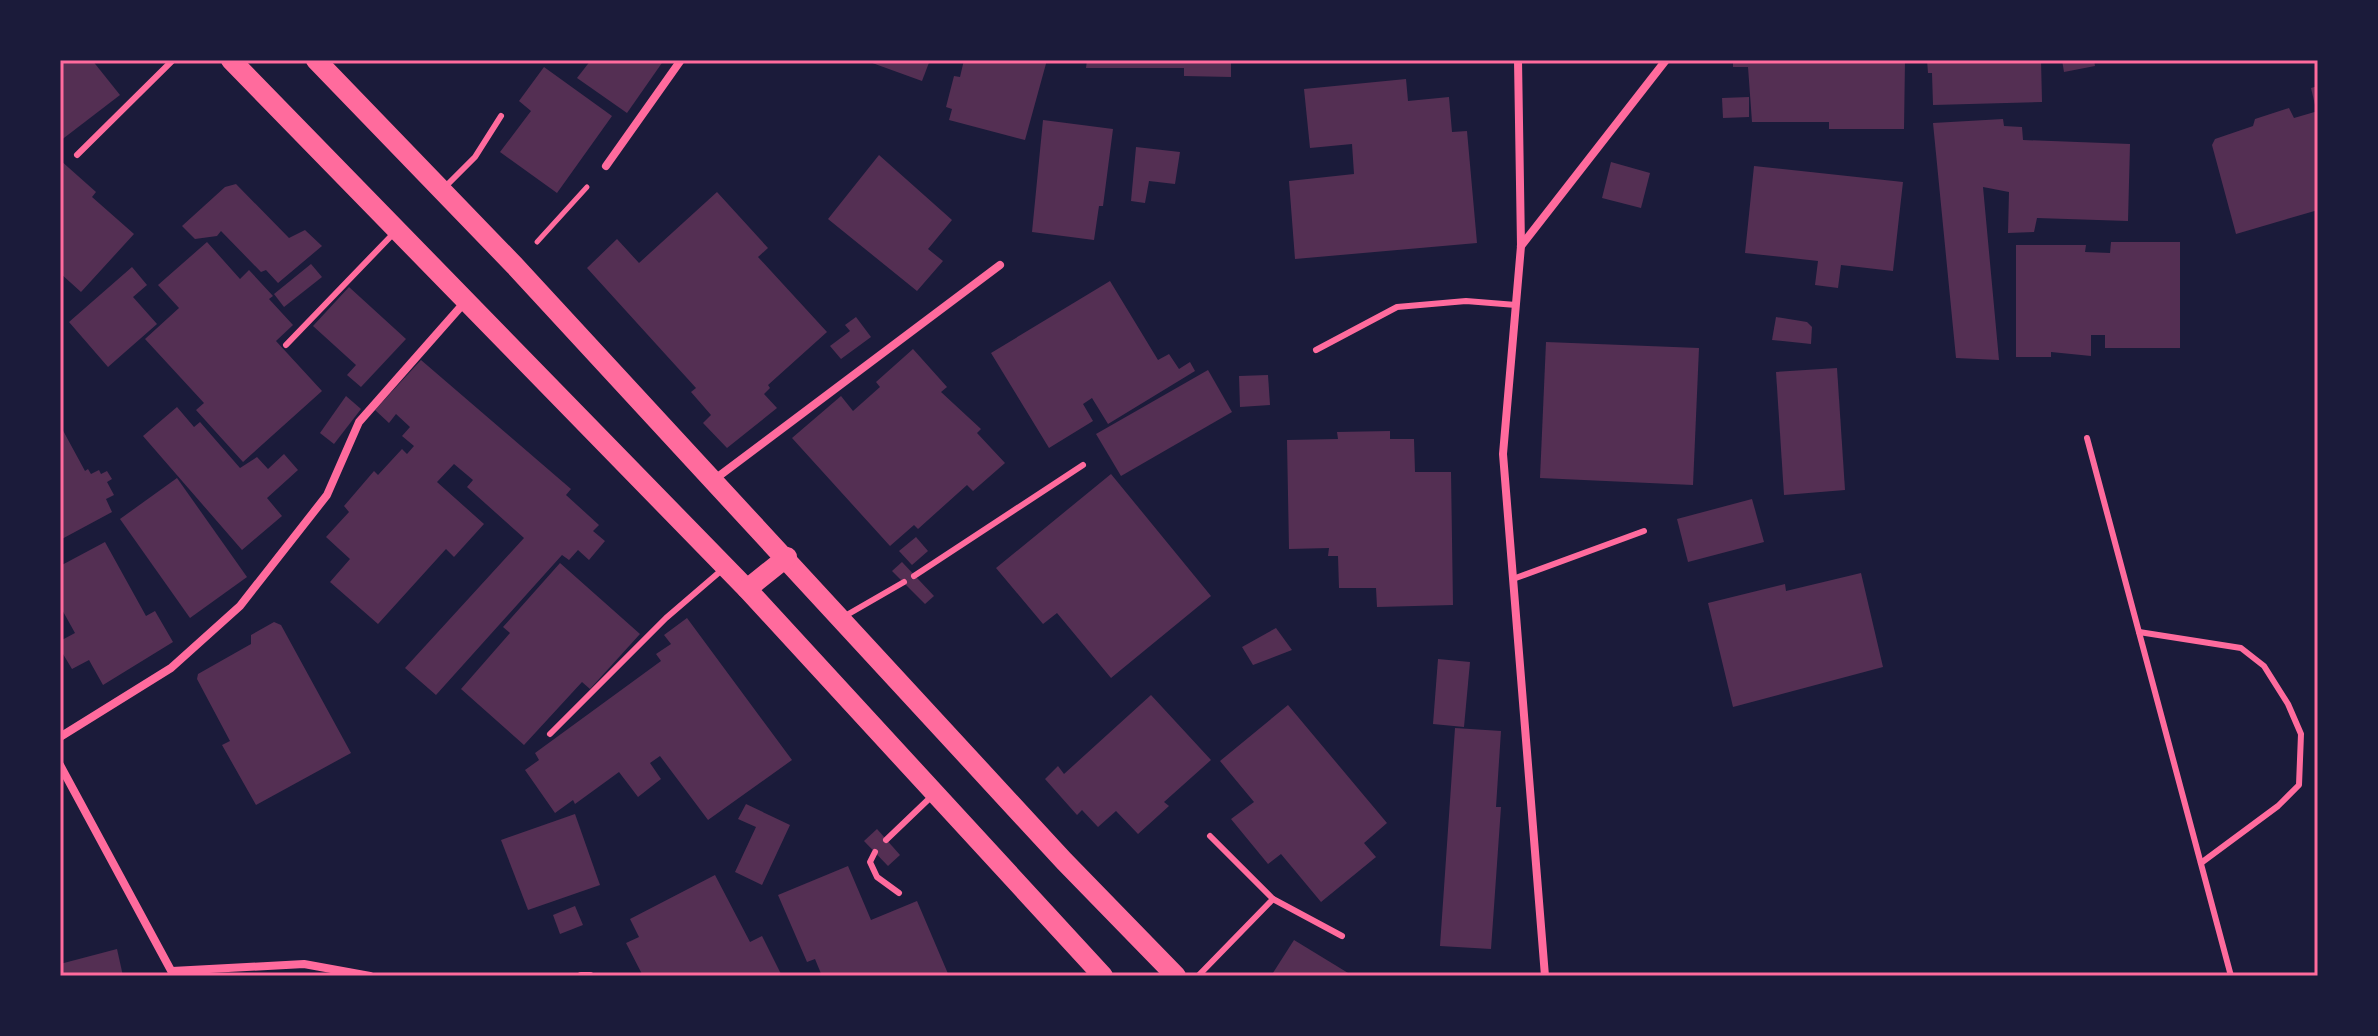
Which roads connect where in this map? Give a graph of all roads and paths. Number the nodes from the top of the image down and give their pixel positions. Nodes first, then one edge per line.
1 (173, 60) edge
2 (231, 60) edge
3 (316, 60) edge
4 (681, 60) edge
5 (1518, 60) edge
6 (1666, 60) edge
7 (501, 116) dead end
8 (77, 155) dead end
9 (606, 166) joint
10 (442, 191) junction
11 (397, 230) junction
12 (1521, 246) junction
13 (1000, 265) dead end
14 (515, 266) junction
15 (465, 302) junction
16 (1516, 305) junction
17 (286, 345) dead end
18 (1316, 350) dead end
19 (2087, 438) dead end
20 (1083, 465) dead end
21 (715, 480) junction
22 (1644, 531) dead end
23 (787, 557) junction
24 (725, 567) junction
25 (914, 576) dead end
26 (1513, 579) junction
27 (904, 582) dead end
28 (747, 589) junction
29 (842, 618) junction
30 (2139, 632) junction
31 (550, 734) dead end
32 (60, 737) edge
33 (60, 765) edge
34 (933, 795) junction
35 (1210, 836) dead end
36 (886, 840) dead end
37 (875, 852) dead end
38 (2201, 863) junction
39 (899, 893) dead end
40 (1273, 899) junction
41 (1342, 936) dead end
42 (1094, 973) edge
43 (173, 974) edge
44 (370, 976) edge
45 (581, 976) edge
46 (590, 976) edge
47 (1176, 976) edge
48 (1198, 976) edge
49 (1545, 976) edge
50 (2231, 976) edge

1 - 8 lane
2 - 11 main road
3 - 10 main road
4 - 9 street
5 - 12 street
6 - 12 street
7 - 10 lane
9 - 14 path
10 - 14 main road
11 - 15 main road
11 - 17 lane
12 - 16 street
13 - 21 street
14 - 21 main road
15 - 24 main road
15 - 32 street
16 - 18 lane
16 - 26 street
19 - 30 lane
20 - 25 lane
21 - 23 main road
22 - 26 lane
23 - 28 main road
23 - 29 main road
24 - 28 main road
24 - 31 lane
26 - 49 street
27 - 29 lane
28 - 34 main road
29 - 47 main road
30 - 38 lane
30 - 38 lane
33 - 43 street
34 - 36 lane
34 - 42 main road
35 - 40 lane
37 - 39 lane
38 - 50 lane
40 - 41 lane
40 - 48 lane
43 - 44 street
45 - 46 street

